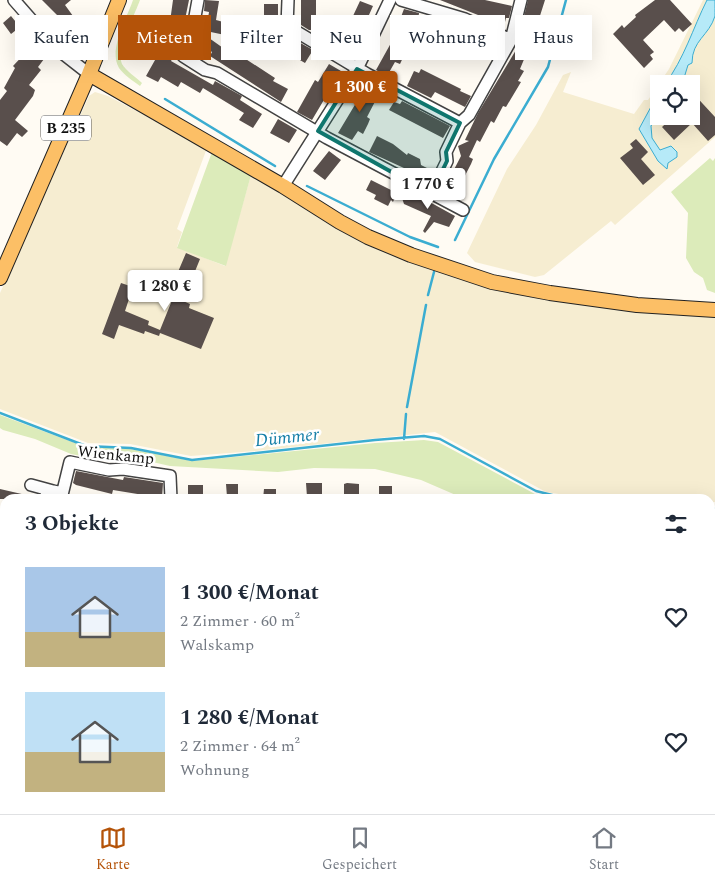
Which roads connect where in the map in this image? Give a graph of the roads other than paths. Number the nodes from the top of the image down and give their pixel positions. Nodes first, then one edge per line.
1 (14, 0) edge
2 (119, 0) edge
3 (198, 0) edge
4 (288, 0) edge
5 (390, 0) edge
6 (401, 0) edge
7 (521, 0) edge
8 (511, 40) junction
9 (357, 69) junction
10 (89, 74) junction
11 (460, 123) junction
12 (318, 131) junction
13 (283, 186) junction
14 (431, 194) junction
15 (463, 210) dead end
16 (0, 278) edge
17 (715, 310) edge
18 (31, 485) dead end
19 (49, 494) edge
20 (56, 494) edge
21 (170, 494) edge

1 - 10 street
2 - 10 main road, B 235
3 - 12 street
4 - 9 street
5 - 9 street
6 - 8 street
7 - 8 street
8 - 11 street
9 - 11 street
9 - 12 street
10 - 13 main road
10 - 16 main road, B 235
11 - 14 street
12 - 13 street
12 - 14 street
13 - 17 main road
14 - 15 street
18 - 19 street, Wienkamp
20 - 21 street, Wienkamp

